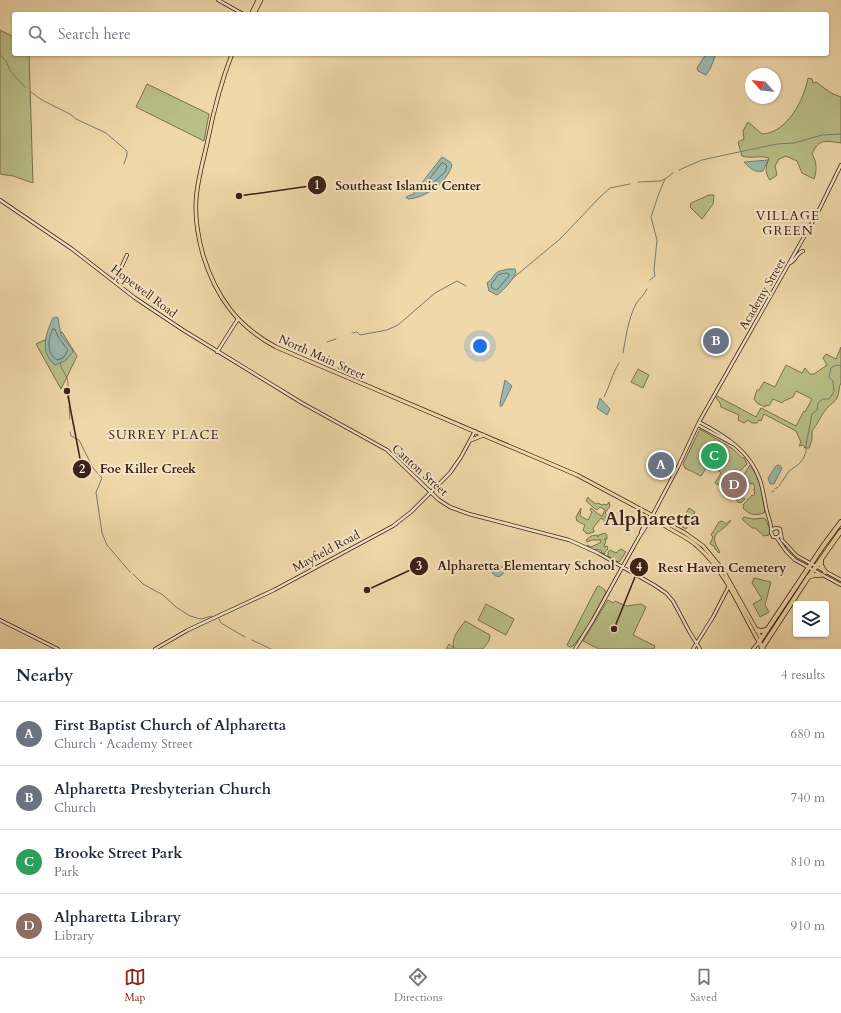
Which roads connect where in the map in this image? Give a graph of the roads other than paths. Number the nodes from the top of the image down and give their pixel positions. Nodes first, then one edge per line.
1 (218, 0) edge
2 (259, 0) edge
3 (239, 12) edge
4 (253, 12) edge
5 (231, 56) edge
6 (841, 165) edge
7 (0, 200) edge
8 (803, 251) dead end
9 (127, 255) dead end
10 (790, 263) junction
11 (115, 281) junction
12 (238, 319) junction
13 (217, 352) junction
14 (281, 391) joint
15 (698, 423) junction
16 (475, 431) junction
17 (484, 435) junction
18 (471, 440) junction
19 (430, 493) junction
20 (651, 516) junction
21 (769, 518) junction
22 (841, 522) edge
23 (777, 528) junction
24 (771, 531) junction
25 (841, 531) edge
26 (780, 535) junction
27 (776, 538) junction
28 (821, 559) junction
29 (809, 566) junction
30 (623, 567) junction
31 (814, 569) junction
32 (720, 572) junction
33 (823, 573) junction
34 (808, 578) junction
35 (730, 580) junction
36 (841, 580) edge
37 (841, 585) edge
38 (729, 586) junction
39 (738, 596) junction
40 (0, 620) edge
41 (757, 630) junction
42 (767, 630) junction
43 (760, 640) junction
44 (696, 643) junction
45 (763, 648) edge
46 (58, 649) edge
47 (156, 649) edge
48 (575, 649) edge
49 (693, 649) edge
50 (700, 649) edge
51 (753, 649) edge

1 - 3 street
2 - 4 main road
5 - 12 main road, North Main Street
6 - 10 street, Academy Street
7 - 11 street, Hopewell Road
8 - 10 street
9 - 11 street
10 - 15 street, Academy Street
11 - 13 street, Hopewell Road
12 - 13 street
12 - 16 main road, North Main Street
13 - 14 street, Hopewell Road
14 - 19 street, Canton Street
15 - 20 street, Academy Street
15 - 21 street
16 - 17 main road, North Main Street
16 - 18 street, Mayfield Road
17 - 18 main road
17 - 20 main road, North Main Street
18 - 19 street, Mayfield Road
19 - 30 street, Canton Street
19 - 47 street, Mayfield Road
20 - 30 street, Academy Street
20 - 32 main road
20 - 35 main road
21 - 23 street
21 - 24 street
22 - 29 highway
23 - 24 street
23 - 26 street
24 - 27 street
25 - 28 highway
26 - 27 street
26 - 29 street
27 - 29 street
28 - 31 highway
28 - 33 highway
29 - 31 street
29 - 42 highway
30 - 44 street, Canton Street
30 - 48 street, Academy Street
31 - 33 street
31 - 33 street
31 - 34 highway
32 - 35 main road
32 - 38 main road
33 - 34 highway
33 - 36 street
33 - 37 street
34 - 45 highway
35 - 39 main road
38 - 39 main road
38 - 43 main road
38 - 44 street
39 - 41 main road
40 - 46 street
41 - 42 highway
41 - 43 main road
42 - 43 highway
43 - 45 highway
43 - 51 street
44 - 49 street
44 - 50 street, Canton Street

